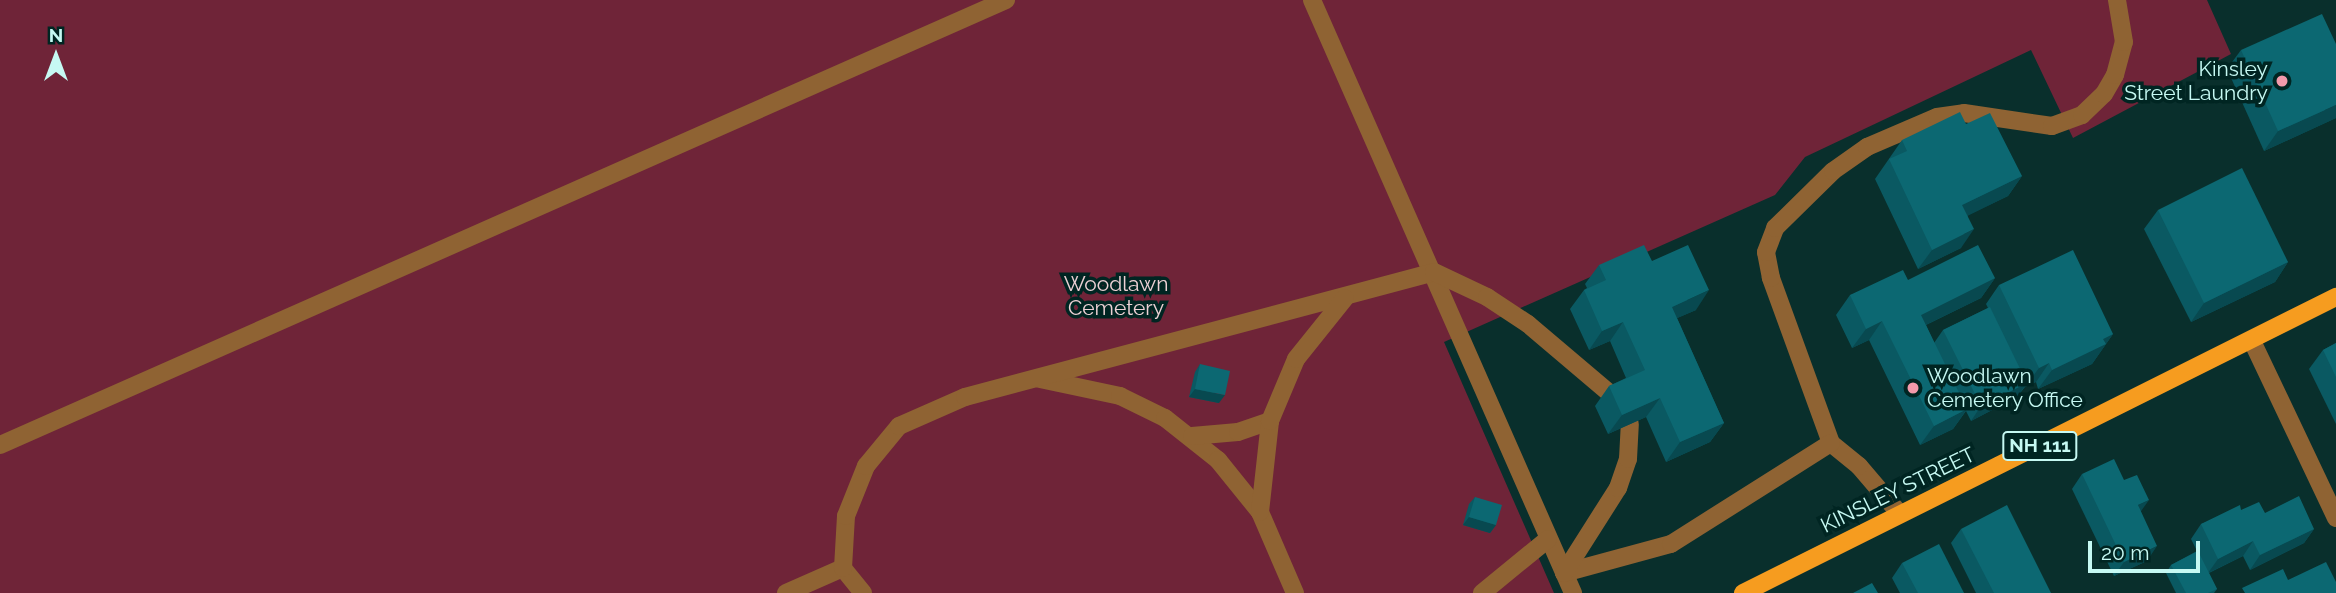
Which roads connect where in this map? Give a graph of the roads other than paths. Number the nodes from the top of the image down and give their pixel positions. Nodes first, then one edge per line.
1 (1006, 0) edge
2 (1312, 0) edge
3 (2117, 0) edge
4 (1434, 272) junction
5 (2336, 297) edge
6 (1345, 298) junction
7 (2252, 341) junction
8 (1037, 378) junction
9 (1614, 397) edge
10 (1270, 421) junction
11 (1630, 424) edge
12 (1192, 436) junction
13 (1831, 443) junction
14 (0, 445) edge
15 (1260, 512) junction
16 (1900, 514) junction
17 (2336, 518) edge
18 (1548, 539) junction
19 (844, 568) junction
20 (1564, 573) junction
21 (786, 593) edge
22 (863, 593) edge
23 (1295, 593) edge
24 (1482, 593) edge
25 (1573, 593) edge
26 (1743, 593) edge

1 - 14 street
2 - 4 street
3 - 13 street
4 - 6 street
4 - 9 street
4 - 18 street
5 - 7 main road, KINSLEY STREET / NH 111
6 - 8 street
6 - 10 street
7 - 16 main road, KINSLEY STREET / NH 111
7 - 17 street
8 - 12 street
8 - 19 street
10 - 12 street
10 - 15 street
11 - 20 street
12 - 15 street
13 - 16 street
13 - 20 street
15 - 23 street
16 - 26 main road, KINSLEY STREET / NH 111
18 - 20 street
18 - 24 street
19 - 21 street
19 - 22 street
20 - 25 street

